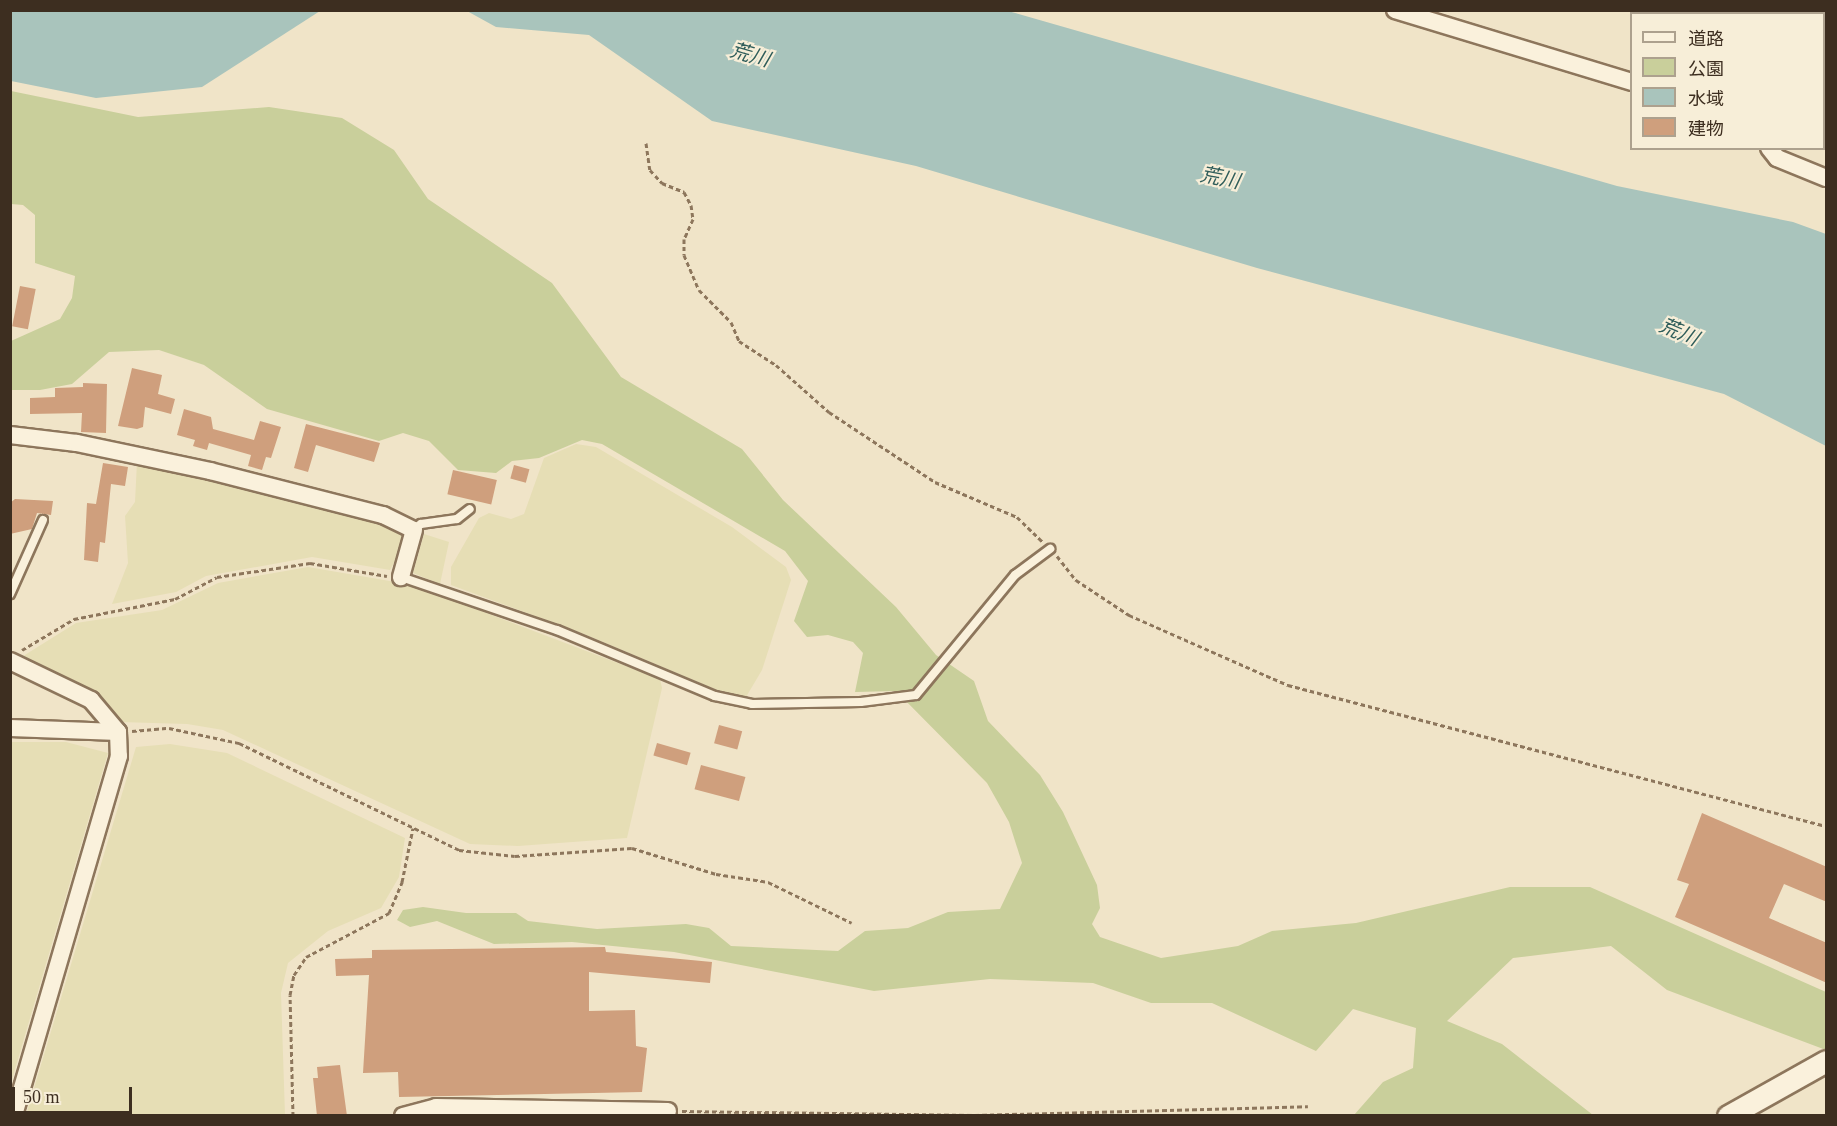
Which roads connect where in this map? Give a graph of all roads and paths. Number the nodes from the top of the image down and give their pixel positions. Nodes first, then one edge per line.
1 (1395, 10) edge
2 (1630, 80) edge
3 (646, 143) dead end
4 (1771, 150) edge
5 (1827, 178) edge
6 (10, 435) edge
7 (470, 509) dead end
8 (43, 520) dead end
9 (414, 530) junction
10 (1050, 549) junction
11 (401, 577) junction
12 (10, 594) edge
13 (14, 657) edge
14 (10, 728) edge
15 (118, 732) junction
16 (1827, 826) edge
17 (413, 828) junction
18 (852, 923) dead end
19 (1827, 1061) edge
20 (1308, 1106) dead end
21 (668, 1111) joint
22 (14, 1116) edge
23 (293, 1116) edge
24 (403, 1116) edge
25 (1728, 1116) edge

1 - 2 street
3 - 10 path
4 - 5 street
6 - 9 street
7 - 9 lane
8 - 12 lane
9 - 11 street
10 - 11 lane
10 - 16 path
11 - 13 path
13 - 15 street
14 - 15 street
15 - 17 path
15 - 22 street
17 - 18 path
17 - 23 path
19 - 25 street
20 - 21 path
21 - 24 street

